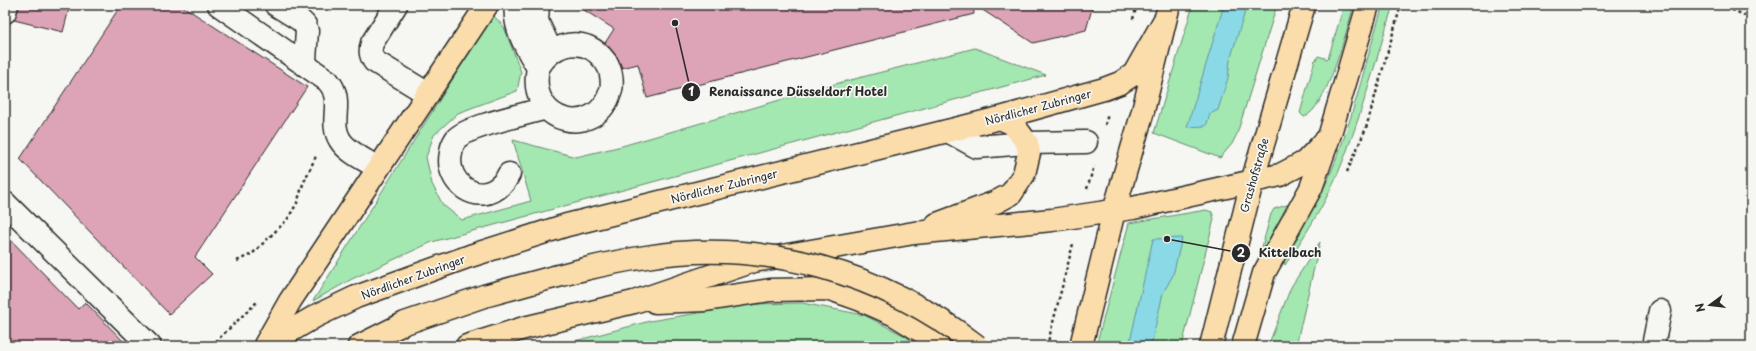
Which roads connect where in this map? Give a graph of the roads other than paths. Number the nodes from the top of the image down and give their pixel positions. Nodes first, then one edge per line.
1 (7, 5) edge
2 (219, 5) edge
3 (276, 5) edge
4 (396, 5) edge
5 (487, 5) edge
6 (516, 5) edge
7 (538, 5) edge
8 (1304, 5) edge
9 (1368, 5) edge
10 (5, 12) edge
11 (1167, 13) edge
12 (551, 51) junction
13 (308, 67) junction
14 (538, 68) junction
15 (428, 94) junction
16 (546, 108) junction
17 (1000, 118) junction
18 (948, 131) junction
19 (1329, 137) junction
20 (1027, 142) junction
21 (1086, 142) dead end
22 (378, 168) junction
23 (508, 174) dead end
24 (1252, 182) junction
25 (5, 203) edge
26 (1124, 209) junction
27 (914, 233) junction
28 (634, 302) junction
29 (1660, 311) dead end
30 (150, 346) edge
31 (265, 346) edge
32 (359, 346) edge
33 (467, 346) edge
34 (938, 346) edge
35 (977, 346) edge
36 (1081, 346) edge
37 (1211, 346) edge
38 (1243, 346) edge
39 (1653, 346) edge

1 - 10 lane
2 - 13 lane
3 - 13 lane
4 - 15 lane
5 - 15 main road, Nördlicher Zubringer
6 - 14 lane
7 - 12 lane
8 - 24 main road, Grashofstraße
9 - 19 main road
11 - 17 main road, Nördlicher Zubringer
11 - 26 main road
12 - 14 lane
12 - 16 lane
13 - 22 lane
14 - 16 lane
15 - 22 main road, Nördlicher Zubringer
16 - 23 lane
17 - 18 main road, Nördlicher Zubringer
17 - 20 main road
18 - 20 lane
18 - 31 main road, Nördlicher Zubringer
19 - 24 main road
19 - 38 main road
20 - 21 lane
20 - 27 main road
22 - 31 main road, Nördlicher Zubringer
24 - 26 main road
24 - 37 main road, Grashofstraße
25 - 30 lane
26 - 27 main road
26 - 36 main road
27 - 28 main road
28 - 33 main road
28 - 34 main road
29 - 39 lane
32 - 35 main road, bridge

